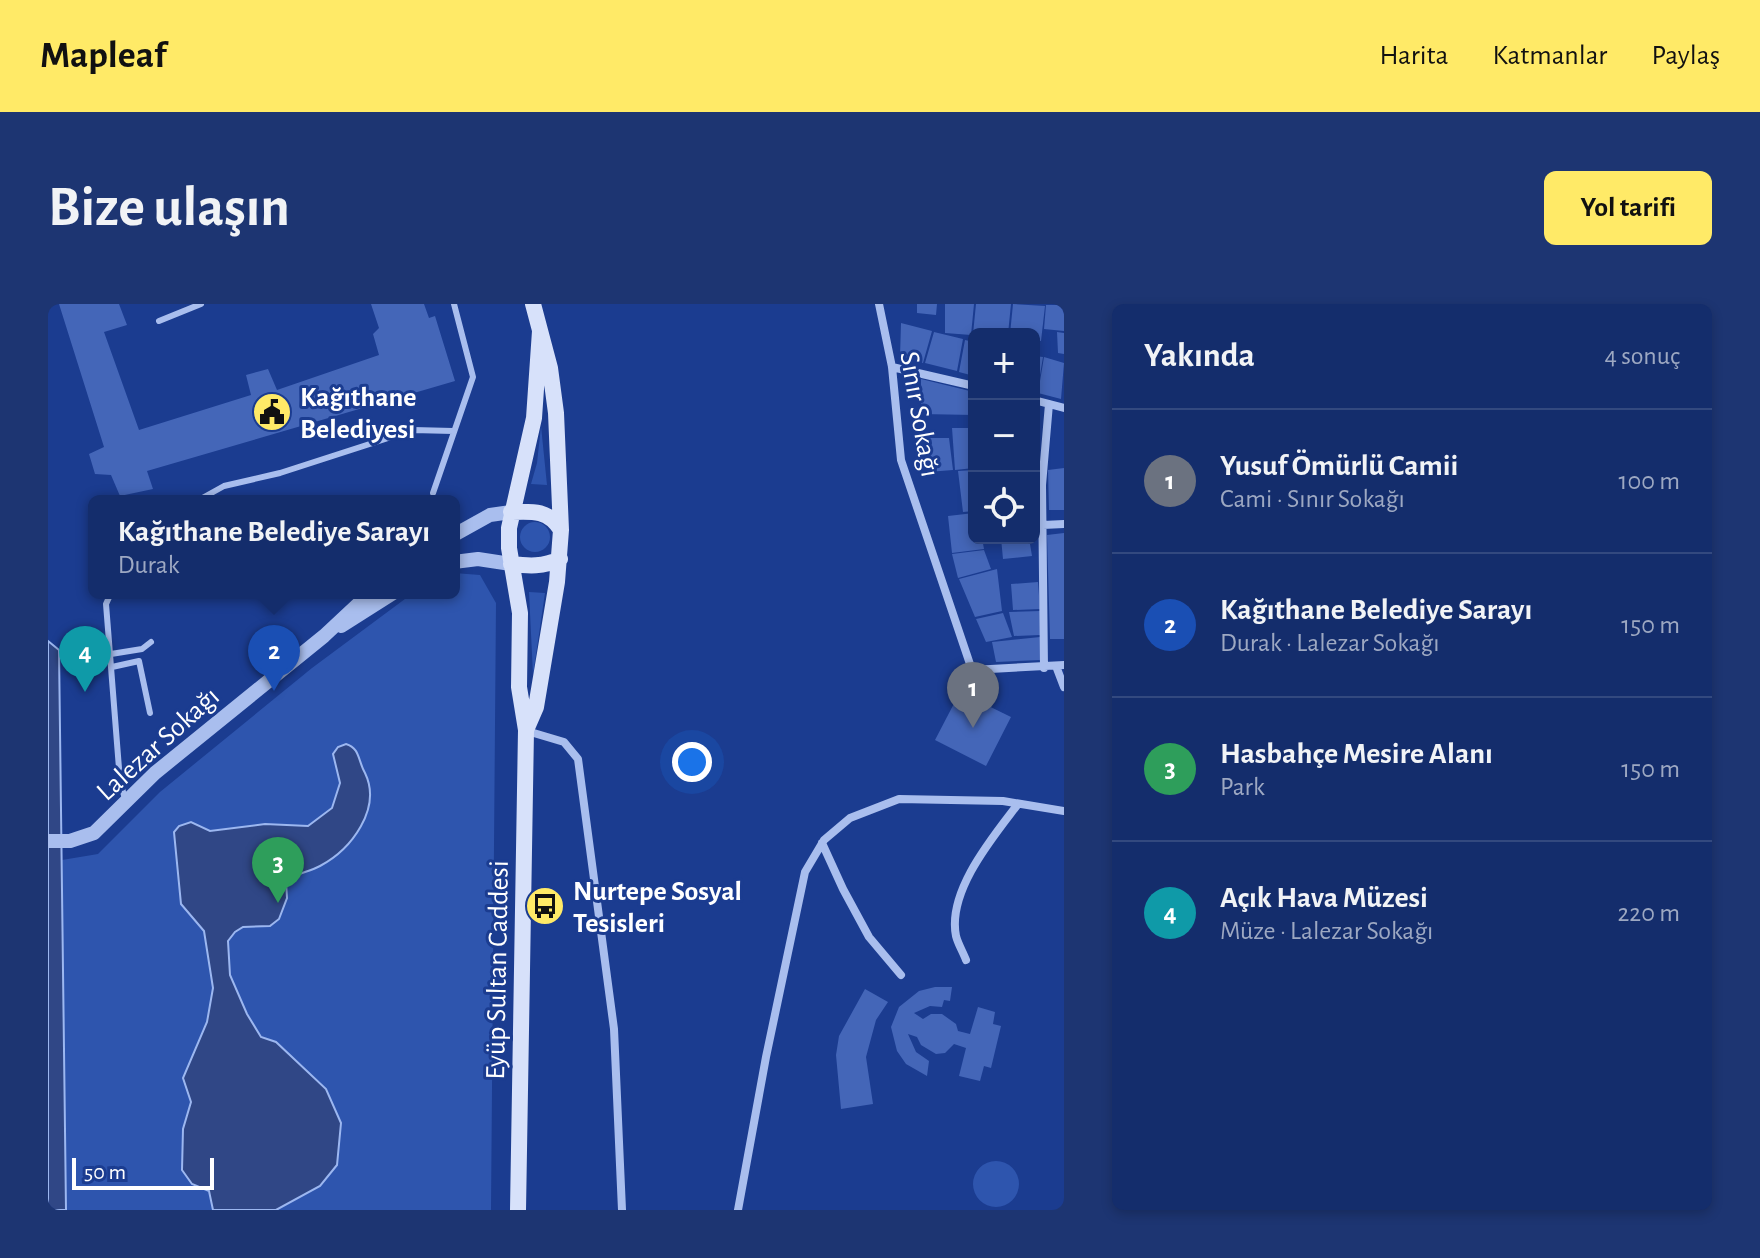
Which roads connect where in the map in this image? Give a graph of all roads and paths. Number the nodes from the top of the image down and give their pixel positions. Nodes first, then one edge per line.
1 (201, 304) edge
2 (454, 304) edge
3 (533, 304) edge
4 (879, 304) edge
5 (159, 321) dead end
6 (540, 331) junction
7 (892, 367) junction
8 (968, 385) edge
9 (1040, 402) edge
10 (1049, 404) junction
11 (1064, 408) edge
12 (453, 431) junction
13 (433, 493) dead end
14 (208, 495) edge
15 (511, 512) junction
16 (1064, 524) edge
17 (1043, 525) junction
18 (561, 530) junction
19 (460, 532) edge
20 (560, 559) junction
21 (460, 561) edge
22 (511, 564) junction
23 (108, 599) edge
24 (364, 599) edge
25 (383, 599) edge
26 (324, 636) junction
27 (151, 642) dead end
28 (111, 654) junction
29 (1060, 666) edge
30 (112, 667) junction
31 (1044, 668) junction
32 (1064, 687) edge
33 (150, 713) dead end
34 (526, 730) junction
35 (126, 802) junction
36 (1018, 804) junction
37 (1064, 811) edge
38 (55, 843) edge
39 (822, 843) junction
40 (966, 960) dead end
41 (901, 975) dead end
42 (518, 1210) edge
43 (622, 1210) edge
44 (738, 1210) edge

1 - 5 lane
2 - 12 lane
3 - 6 main road, Eyüp Sultan Caddesi
4 - 7 street, Sınır Sokağı
6 - 15 main road, Eyüp Sultan Caddesi
6 - 18 main road, Eyüp Sultan Caddesi
7 - 8 street
7 - 31 street, Sınır Sokağı
9 - 10 street
10 - 11 street
10 - 17 street
12 - 13 lane
12 - 14 lane
15 - 18 main road
15 - 19 street
15 - 22 main road, Eyüp Sultan Caddesi
16 - 17 street
17 - 31 street
18 - 20 main road, Eyüp Sultan Caddesi
20 - 22 main road
20 - 34 main road, Eyüp Sultan Caddesi
21 - 22 street
22 - 34 main road, Eyüp Sultan Caddesi
23 - 28 lane
24 - 26 street, Lalezar Sokağı
25 - 26 street, Lalezar Sokağı
26 - 35 street, Lalezar Sokağı
27 - 28 lane
28 - 30 lane
29 - 31 street, Sınır Sokağı
29 - 32 street
30 - 33 lane
30 - 35 lane
34 - 42 main road, Eyüp Sultan Caddesi
34 - 43 street
35 - 38 street, Lalezar Sokağı
36 - 37 street
36 - 39 street
36 - 40 street
39 - 41 street
39 - 44 street

